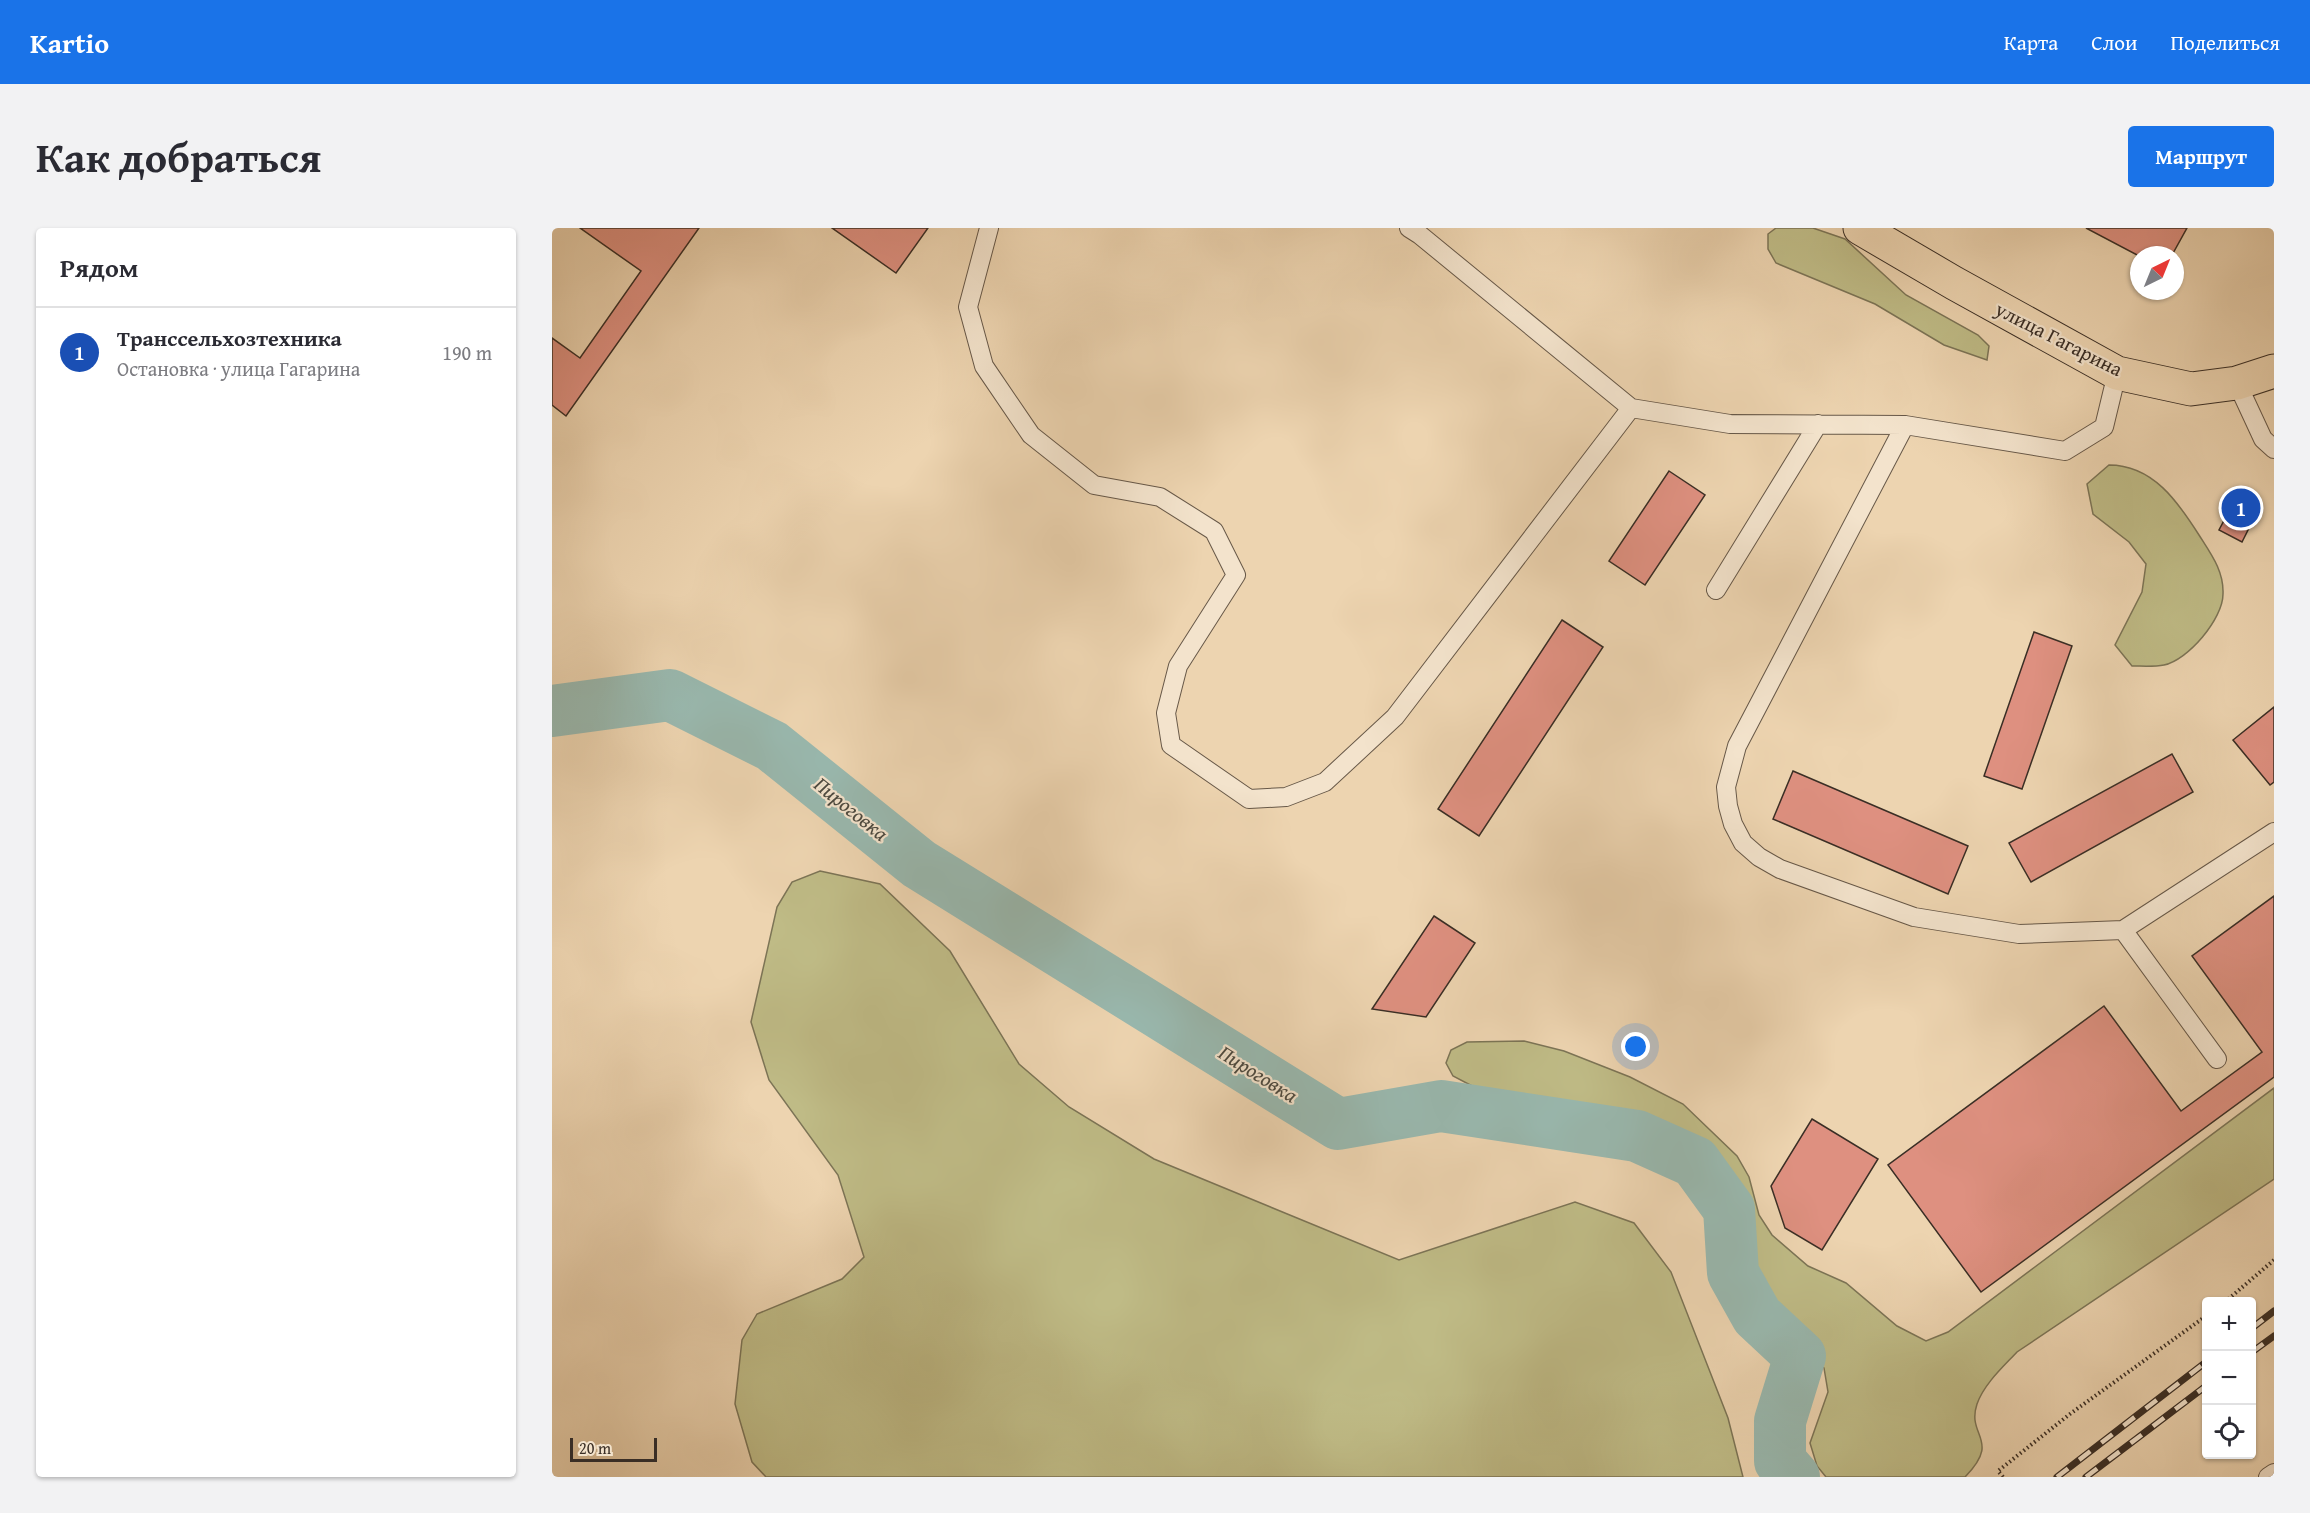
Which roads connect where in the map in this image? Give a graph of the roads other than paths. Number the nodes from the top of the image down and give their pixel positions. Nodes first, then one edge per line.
1 (989, 228) edge
2 (1409, 228) edge
3 (1860, 228) edge
4 (2274, 371) edge
5 (2117, 373) junction
6 (2237, 383) junction
7 (1631, 408) junction
8 (1818, 424) junction
9 (1905, 425) junction
10 (2274, 449) edge
11 (1716, 590) dead end
12 (2274, 832) edge
13 (2123, 930) junction
14 (2217, 1059) dead end
15 (2274, 1473) edge
16 (2268, 1477) edge

1 - 7 lane
2 - 7 lane
3 - 5 main road, улица Гагарина
4 - 6 main road, улица Гагарина
5 - 6 main road, улица Гагарина
5 - 9 lane
6 - 10 lane
7 - 8 lane
8 - 9 lane
8 - 11 lane
9 - 13 lane
12 - 13 lane
13 - 14 lane
15 - 16 lane

